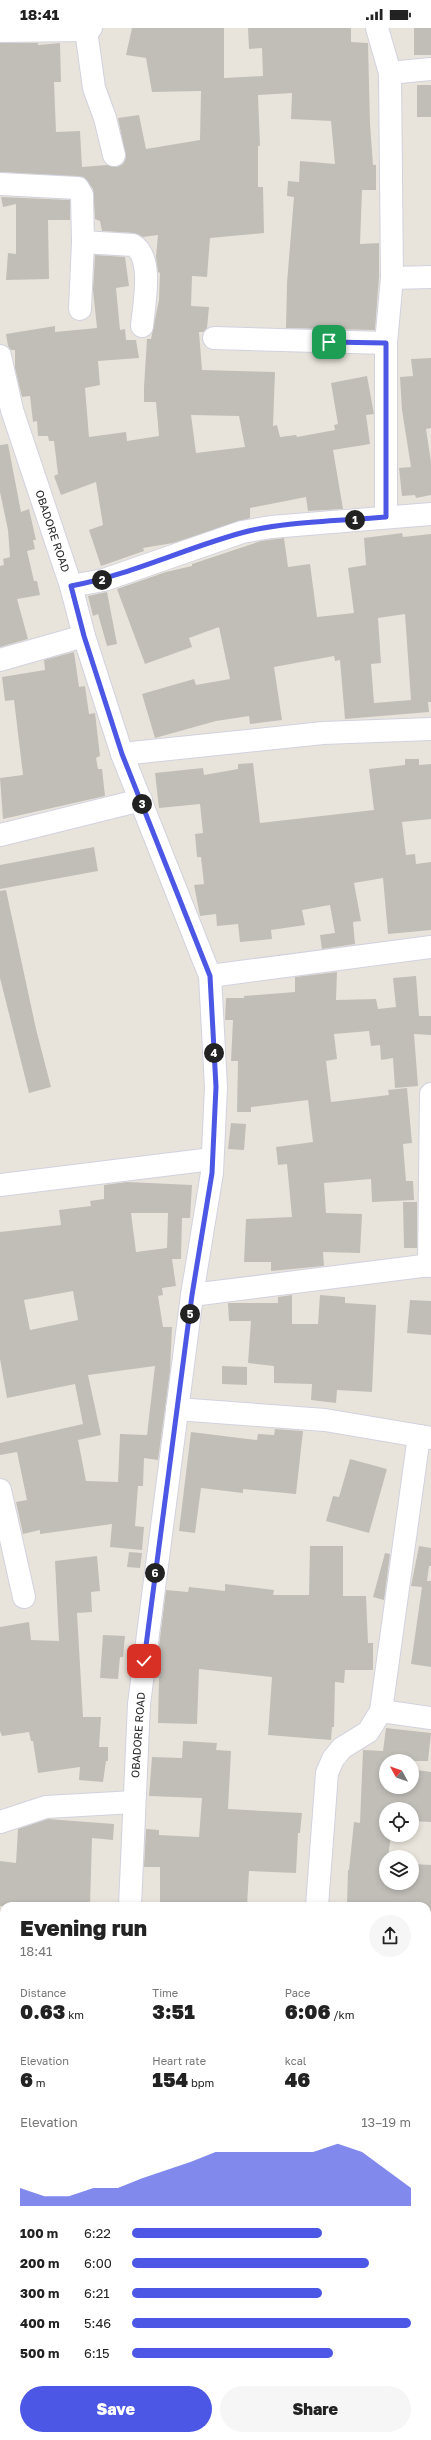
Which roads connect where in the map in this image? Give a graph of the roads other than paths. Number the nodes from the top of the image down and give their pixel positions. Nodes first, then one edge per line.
1 (377, 28) edge
2 (88, 29) edge
3 (0, 31) edge
4 (431, 69) edge
5 (390, 73) junction
6 (114, 155) dead end
7 (0, 184) edge
8 (83, 242) junction
9 (392, 278) junction
10 (431, 278) edge
11 (80, 309) dead end
12 (142, 326) dead end
13 (214, 338) dead end
14 (386, 343) junction
15 (1, 369) edge
16 (431, 514) edge
17 (386, 517) junction
18 (71, 586) junction
19 (84, 636) junction
20 (0, 660) edge
21 (431, 729) edge
22 (122, 754) junction
23 (141, 800) junction
24 (0, 835) edge
25 (431, 947) edge
26 (210, 976) junction
27 (431, 1094) edge
28 (212, 1159) junction
29 (0, 1185) edge
30 (430, 1265) edge
31 (192, 1295) junction
32 (177, 1409) junction
33 (425, 1437) edge
34 (0, 1490) edge
35 (24, 1597) dead end
36 (381, 1711) junction
37 (431, 1718) edge
38 (134, 1802) junction
39 (0, 1822) edge
40 (130, 1902) edge
41 (317, 1902) edge

1 - 5 street
2 - 3 street
2 - 6 street
4 - 5 street
5 - 9 street
7 - 8 street
8 - 11 street
8 - 12 street
9 - 10 street
9 - 14 street
13 - 14 street
14 - 17 street
15 - 18 street, OBADORE ROAD
16 - 17 street
17 - 18 street
18 - 19 street, OBADORE ROAD
19 - 20 street
19 - 22 street, OBADORE ROAD
21 - 22 street
22 - 23 street, OBADORE ROAD
23 - 24 street
23 - 26 street, OBADORE ROAD
25 - 26 street
26 - 28 street, OBADORE ROAD
27 - 30 street
28 - 29 street
28 - 31 street, OBADORE ROAD
30 - 31 street
31 - 32 street, OBADORE ROAD
32 - 33 street
32 - 38 street, OBADORE ROAD
33 - 36 street
34 - 35 street
36 - 37 street
36 - 41 street
38 - 39 street
38 - 40 street, OBADORE ROAD

